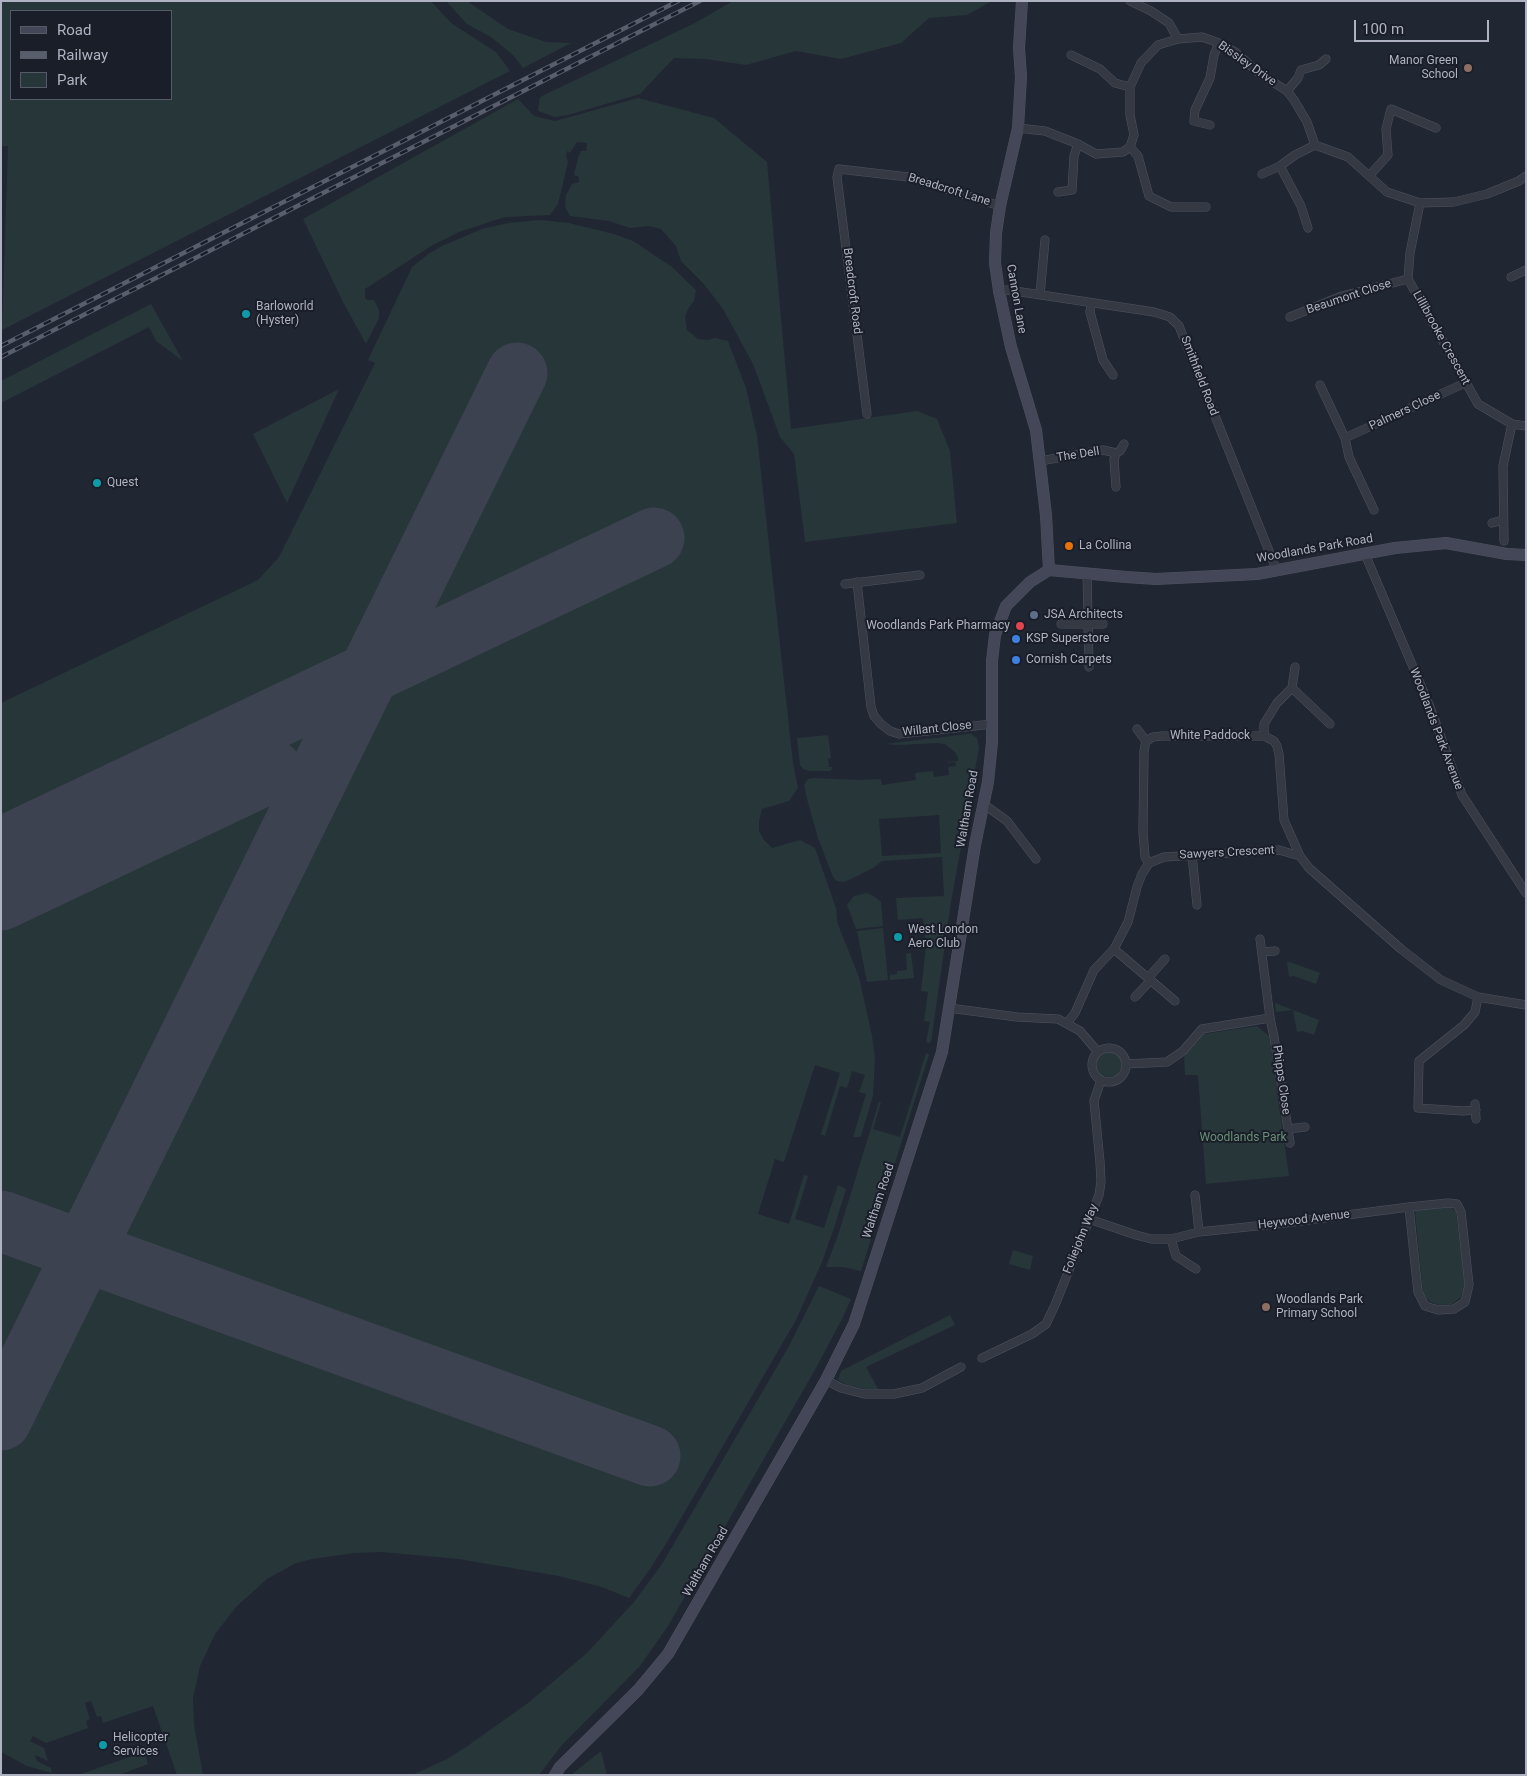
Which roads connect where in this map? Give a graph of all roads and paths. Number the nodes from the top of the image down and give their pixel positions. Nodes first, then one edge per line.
1 (1022, 1) edge
2 (1130, 1) edge
3 (1178, 39) junction
4 (1219, 43) junction
5 (1071, 55) dead end
6 (1326, 59) dead end
7 (1130, 87) junction
8 (1287, 91) junction
9 (1210, 126) dead end
10 (1018, 128) junction
11 (1436, 128) dead end
12 (1078, 144) junction
13 (1315, 145) junction
14 (1130, 146) junction
15 (1280, 166) junction
16 (838, 169) joint
17 (1262, 174) dead end
18 (1369, 176) junction
19 (1526, 176) edge
20 (1058, 192) dead end
21 (1420, 203) junction
22 (1000, 206) junction
23 (1206, 207) dead end
24 (1308, 228) dead end
25 (1045, 240) dead end
26 (1526, 270) edge
27 (1511, 277) dead end
28 (1408, 279) junction
29 (999, 291) junction
30 (1040, 295) junction
31 (1091, 303) junction
32 (1290, 317) dead end
33 (1113, 375) dead end
34 (1465, 383) junction
35 (1320, 385) dead end
36 (867, 414) dead end
37 (1512, 424) junction
38 (1526, 426) edge
39 (1345, 438) junction
40 (1124, 444) dead end
41 (1116, 453) junction
42 (1040, 461) junction
43 (1116, 487) dead end
44 (1374, 510) dead end
45 (1503, 520) junction
46 (1492, 523) dead end
47 (1504, 542) dead end
48 (1365, 554) junction
49 (1526, 555) edge
50 (1049, 570) junction
51 (1277, 571) junction
52 (1087, 573) junction
53 (920, 574) dead end
54 (857, 582) junction
55 (844, 584) dead end
56 (1088, 623) junction
57 (1061, 624) dead end
58 (1103, 624) dead end
59 (1089, 667) dead end
60 (1295, 667) dead end
61 (1292, 688) junction
62 (993, 724) junction
63 (1330, 724) dead end
64 (1137, 729) dead end
65 (1264, 736) junction
66 (1146, 741) junction
67 (984, 806) junction
68 (1289, 834) junction
69 (1279, 850) junction
70 (1192, 855) junction
71 (1300, 856) junction
72 (1036, 859) dead end
73 (1149, 863) junction
74 (1526, 893) edge
75 (1198, 905) dead end
76 (1260, 939) dead end
77 (1114, 949) junction
78 (1275, 951) dead end
79 (1262, 952) junction
80 (1165, 959) dead end
81 (1149, 979) junction
82 (1478, 996) junction
83 (1136, 997) dead end
84 (1175, 1001) dead end
85 (1526, 1004) edge
86 (949, 1008) junction
87 (1270, 1018) junction
88 (1067, 1023) junction
89 (1098, 1052) junction
90 (1126, 1064) junction
91 (1102, 1080) junction
92 (1476, 1111) dead end
93 (1305, 1127) dead end
94 (1288, 1129) junction
95 (1290, 1144) dead end
96 (1195, 1195) dead end
97 (1409, 1207) junction
98 (1089, 1218) junction
99 (1199, 1232) junction
100 (1171, 1238) junction
101 (1196, 1269) dead end
102 (982, 1358) dead end
103 (961, 1367) dead end
104 (826, 1380) junction
105 (554, 1775) edge

1 - 10 street, Cannon Lane
2 - 3 street
3 - 4 street, Bissley Drive
3 - 7 street, Bissley Drive
4 - 8 street, Bissley Drive
4 - 9 street
5 - 7 street
6 - 8 street, Bissley Drive
7 - 14 street, Bissley Drive
8 - 13 street, Bissley Drive
10 - 12 street
10 - 22 street, Cannon Lane
11 - 18 street
12 - 14 street
12 - 20 street
13 - 15 street
13 - 18 street
14 - 23 street
15 - 17 street
15 - 24 street
16 - 22 street, Breadcroft Lane
16 - 36 street, Breadcroft Road
18 - 21 street
19 - 21 street
21 - 28 street, Lillibrooke Crescent
22 - 29 street, Cannon Lane
25 - 30 street
26 - 27 street
28 - 32 street, Beaumont Close
28 - 34 street, Lillibrooke Crescent
29 - 30 street, Smithfield Road
29 - 42 street, Cannon Lane
30 - 31 street, Smithfield Road
31 - 33 street
31 - 51 street, Smithfield Road
34 - 37 street, Lillibrooke Crescent
34 - 39 street, Palmers Close
35 - 39 street
37 - 38 street, Lillibrooke Crescent
37 - 45 street
39 - 44 street
40 - 41 street, The Dell
41 - 42 street, The Dell
41 - 43 street, The Dell
42 - 50 street, Cannon Lane
45 - 46 street
45 - 47 street
48 - 49 street, Woodlands Park Road
48 - 51 street, Woodlands Park Road
48 - 74 street, Woodlands Park Avenue
50 - 52 street, Woodlands Park Road
50 - 62 street, Waltham Road
51 - 52 street, Woodlands Park Road
52 - 56 street
53 - 54 street
54 - 55 street
54 - 62 street, Willant Close
56 - 57 street
56 - 58 street
56 - 59 street
60 - 61 street
61 - 63 street
61 - 65 street
62 - 67 street, Waltham Road
64 - 66 street
65 - 66 street, White Paddock
65 - 68 street, White Paddock
66 - 73 street
67 - 72 street
67 - 86 street, Waltham Road
68 - 69 street
68 - 71 street, White Paddock
69 - 70 street, Sawyers Crescent
69 - 71 street, Sawyers Crescent
70 - 73 street, Sawyers Crescent
70 - 75 street
71 - 82 street
73 - 77 street
76 - 79 street, Phipps Close
77 - 81 street
77 - 88 street
78 - 79 street
79 - 87 street, Phipps Close
80 - 81 street
81 - 83 street
81 - 84 street
82 - 85 street
82 - 92 street
86 - 88 street
86 - 104 street, Waltham Road
87 - 90 street
87 - 94 street, Phipps Close
88 - 89 street
89 - 90 street
89 - 91 street
90 - 91 street
91 - 98 street, Foliejohn Way
93 - 94 street
94 - 95 street, Phipps Close
96 - 99 street
97 - 97 street, Heywood Avenue
97 - 99 street, Heywood Avenue
98 - 100 street, Heywood Avenue
98 - 102 street, Foliejohn Way
99 - 100 street, Heywood Avenue
100 - 101 street
103 - 104 street
104 - 105 street, Waltham Road

